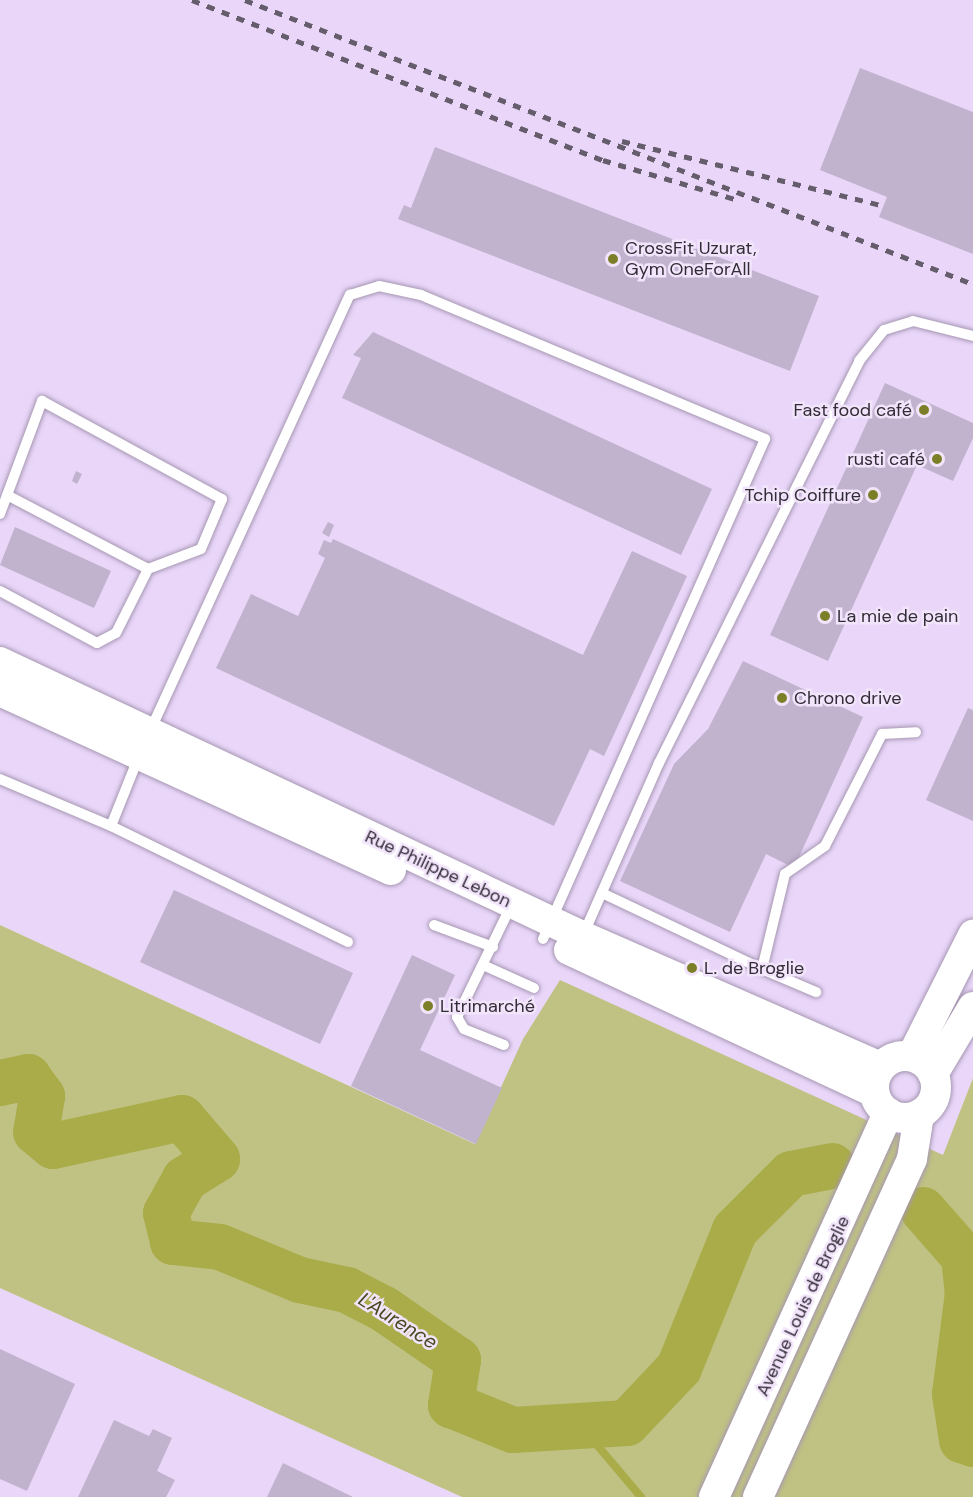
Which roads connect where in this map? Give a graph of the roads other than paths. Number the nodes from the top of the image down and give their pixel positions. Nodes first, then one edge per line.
1 (973, 336) edge
2 (7, 495) junction
3 (0, 514) edge
4 (148, 569) junction
5 (0, 591) edge
6 (0, 662) edge
7 (0, 690) edge
8 (916, 732) dead end
9 (144, 746) junction
10 (0, 779) edge
11 (111, 826) junction
12 (602, 893) junction
13 (504, 924) junction
14 (434, 925) dead end
15 (548, 930) junction
16 (973, 935) edge
17 (348, 942) dead end
18 (579, 945) junction
19 (483, 965) junction
20 (762, 969) junction
21 (534, 988) dead end
22 (816, 992) dead end
23 (973, 1007) edge
24 (504, 1046) dead end
25 (923, 1065) junction
26 (881, 1091) junction
27 (919, 1115) junction
28 (714, 1497) edge
29 (758, 1497) edge

1 - 12 lane
2 - 3 lane
2 - 4 lane
2 - 4 lane
4 - 5 lane
6 - 9 main road, Rue Philippe Lebon
7 - 9 main road, Rue Philippe Lebon
8 - 20 lane
9 - 11 lane
9 - 13 main road, Rue Philippe Lebon
9 - 15 lane
10 - 11 lane
11 - 17 lane
12 - 18 lane
12 - 20 lane
13 - 14 lane
13 - 15 main road, Rue Philippe Lebon
13 - 19 lane
15 - 18 main road, Rue Philippe Lebon
16 - 25 main road
18 - 26 main road, Rue Philippe Lebon
19 - 21 lane
19 - 24 lane
20 - 22 lane
23 - 25 main road
25 - 26 main road
25 - 27 main road
26 - 27 main road
26 - 28 main road, Avenue Louis de Broglie
27 - 29 main road

